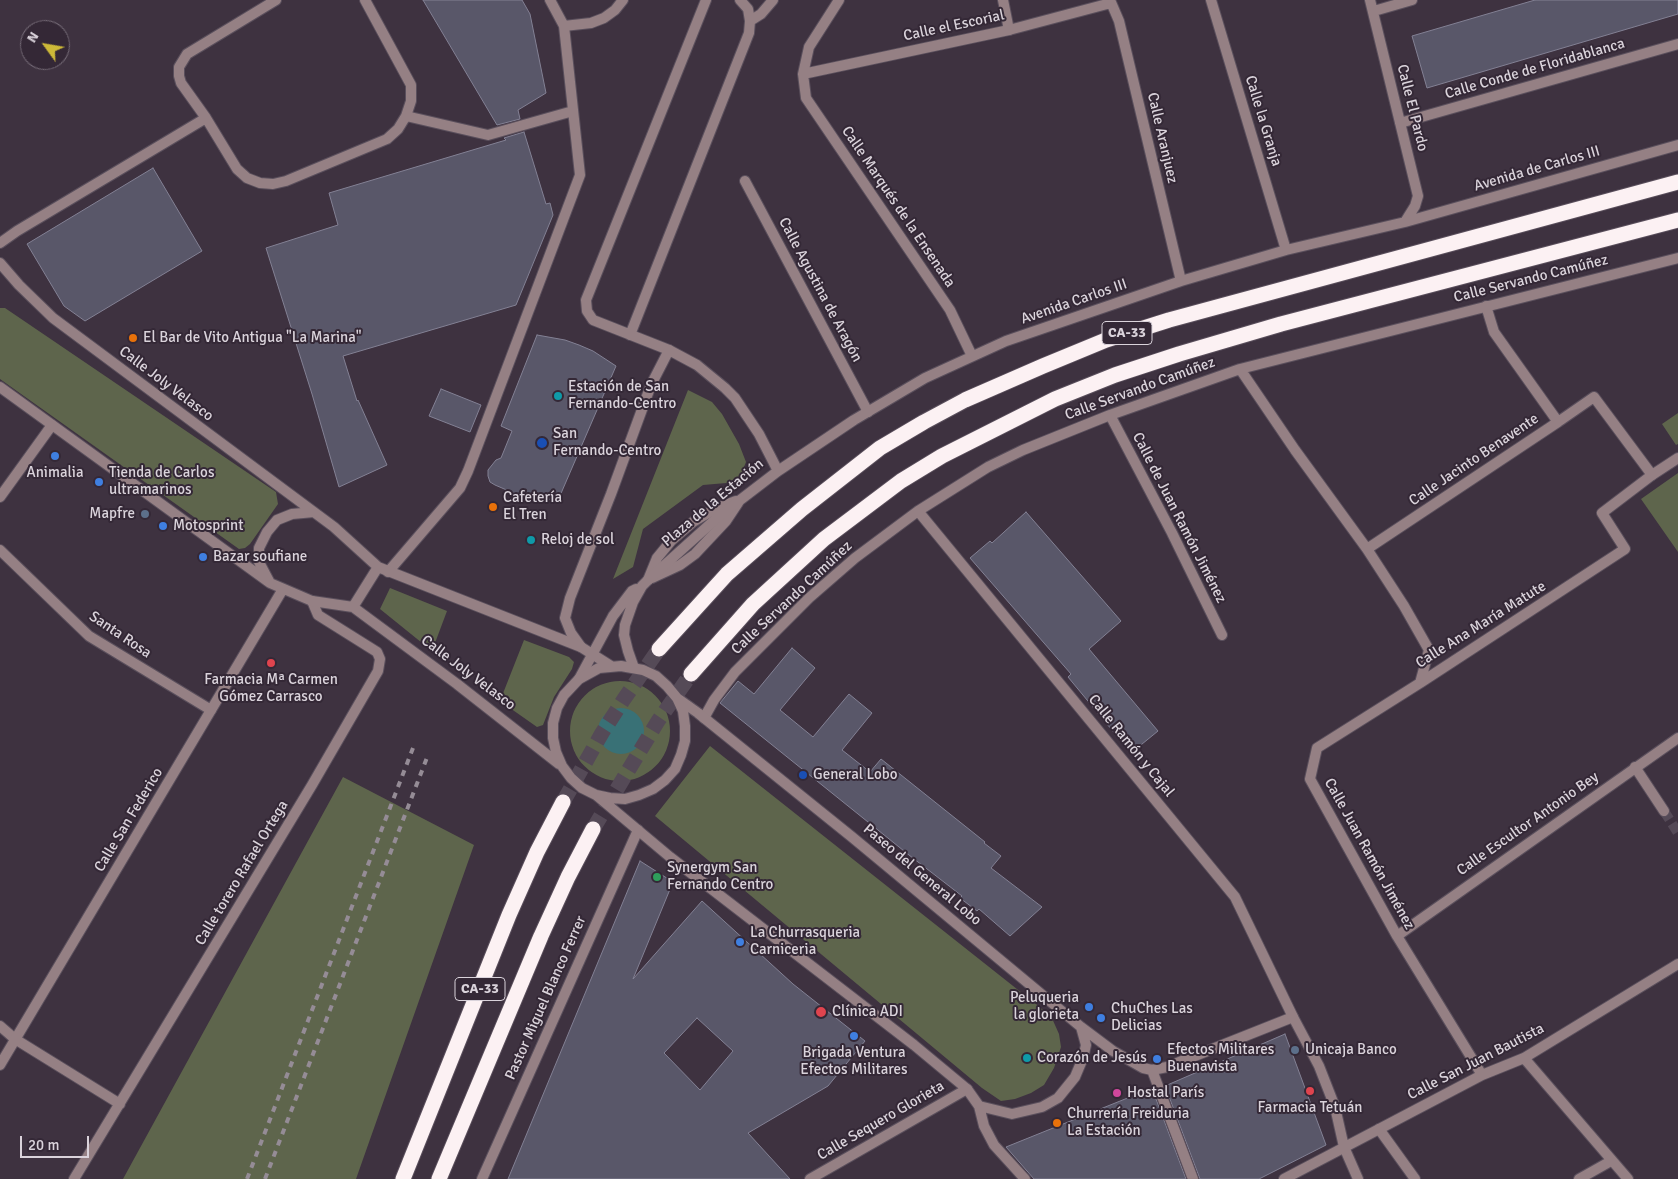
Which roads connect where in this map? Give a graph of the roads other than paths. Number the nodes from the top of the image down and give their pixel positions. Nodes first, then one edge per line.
1 (276, 0) edge
2 (365, 0) edge
3 (550, 0) edge
4 (623, 0) edge
5 (706, 0) edge
6 (740, 0) edge
7 (773, 0) edge
8 (839, 0) edge
9 (1002, 0) edge
10 (1211, 0) edge
11 (1370, 0) edge
12 (1412, 0) edge
13 (1110, 2) edge
14 (1374, 11) junction
15 (750, 21) junction
16 (564, 26) junction
17 (1009, 30) junction
18 (1678, 44) edge
19 (803, 74) junction
20 (573, 111) junction
21 (406, 116) junction
22 (206, 118) junction
23 (1400, 123) junction
24 (1678, 145) edge
25 (745, 182) dead end
26 (1678, 182) edge
27 (1678, 220) edge
28 (1405, 222) junction
29 (0, 243) edge
30 (1286, 250) junction
31 (1678, 258) edge
32 (2, 270) edge
33 (1181, 281) junction
34 (1486, 306) junction
35 (630, 335) junction
36 (668, 350) junction
37 (972, 356) junction
38 (1240, 369) junction
39 (0, 387) edge
40 (868, 412) junction
41 (1110, 415) junction
42 (1558, 422) junction
43 (52, 425) junction
44 (1678, 458) edge
45 (778, 471) junction
46 (1652, 476) junction
47 (0, 497) edge
48 (918, 511) junction
49 (314, 512) junction
50 (1367, 549) junction
51 (0, 550) edge
52 (378, 567) junction
53 (388, 572) junction
54 (270, 583) junction
55 (645, 583) junction
56 (283, 589) junction
57 (312, 601) junction
58 (353, 606) junction
59 (1222, 635) dead end
60 (581, 647) junction
61 (659, 649) tunnel mouth
62 (593, 655) junction
63 (611, 666) junction
64 (634, 668) junction
65 (691, 674) tunnel mouth
66 (579, 679) junction
67 (1420, 683) junction
68 (677, 698) junction
69 (211, 710) junction
70 (704, 718) junction
71 (1678, 738) edge
72 (562, 766) junction
73 (1635, 767) junction
74 (596, 795) junction
75 (563, 802) tunnel mouth
76 (1664, 811) tunnel mouth
77 (593, 829) tunnel mouth
78 (638, 830) junction
79 (1397, 936) junction
80 (1678, 964) edge
81 (1293, 1017) junction
82 (0, 1026) edge
83 (1081, 1027) junction
84 (16, 1039) junction
85 (1524, 1058) junction
86 (0, 1065) edge
87 (1152, 1070) junction
88 (1482, 1075) junction
89 (967, 1089) junction
90 (120, 1104) junction
91 (979, 1106) junction
92 (1379, 1129) junction
93 (1344, 1147) junction
94 (1612, 1161) junction
95 (74, 1179) edge
96 (403, 1179) edge
97 (439, 1179) edge
98 (482, 1179) edge
99 (810, 1179) edge
100 (1025, 1179) edge
101 (1193, 1179) edge
102 (1284, 1179) edge
103 (1358, 1179) edge
104 (1415, 1179) edge
105 (1579, 1179) edge
106 (1628, 1179) edge

1 - 22 street
2 - 21 street
3 - 16 street
4 - 16 street
5 - 35 street, Plaza de la Estación
6 - 15 street
7 - 15 street
8 - 19 street
9 - 17 street
10 - 30 street, Calle la Granja
11 - 14 street, Calle El Pardo
12 - 14 street
13 - 17 street, Calle el Escorial
13 - 33 street, Calle Aranjuez
14 - 23 street, Calle El Pardo
15 - 35 street
16 - 20 street
17 - 19 street, Calle el Escorial
18 - 23 street, Calle Conde de Floridablanca
19 - 37 street, Calle Marqués de la Ensenada
20 - 21 street
20 - 53 street
21 - 22 street
22 - 29 street
23 - 28 street, Calle El Pardo
24 - 28 street, Avenida de Carlos III
25 - 40 street, Calle Agustina de Aragón
26 - 61 highway, CA-33
27 - 65 highway, CA-33
28 - 30 street, Avenida Carlos III
30 - 33 street, Avenida Carlos III
31 - 34 street, Calle Servando Camúñez
32 - 49 street, Calle Joly Velasco
33 - 37 street, Avenida Carlos III
34 - 38 street, Calle Servando Camúñez
34 - 42 street, Calle Jacinto Benavente
35 - 36 street, Plaza de la Estación
36 - 45 street, Plaza de la Estación
36 - 60 street
37 - 40 street, Avenida Carlos III
38 - 41 street, Calle Servando Camúñez
38 - 50 street, Calle Ana María Matute
39 - 43 street
40 - 45 street, Avenida Carlos III
41 - 48 street, Calle Servando Camúñez
41 - 59 street, Calle de Juan Ramón Jiménez
42 - 46 street
42 - 50 street, Calle Jacinto Benavente
43 - 47 street
43 - 54 street
44 - 46 street, Calle Ana María Matute
45 - 55 street, Plaza de la Estación
46 - 67 street, Calle Ana María Matute
48 - 70 street, Calle Servando Camúñez
48 - 81 street, Calle Ramón y Cajal
49 - 52 street
49 - 54 street
50 - 67 street, Calle Ana María Matute
51 - 69 street, Santa Rosa
52 - 53 street
52 - 58 street
53 - 60 street
54 - 56 street
55 - 62 street, Plaza de la Estación
55 - 64 street, Plaza de la Estación
56 - 57 street
56 - 69 street, Calle San Federico
57 - 58 street
57 - 90 street, Calle torero Rafael Ortega
58 - 72 street, Calle Joly Velasco
60 - 62 street
62 - 63 street
62 - 66 street, Plaza de la Estación
63 - 64 street
63 - 66 street
64 - 68 street
66 - 72 street
67 - 79 street, Calle Juan Ramón Jiménez
68 - 70 street, Paseo del General Lobo
68 - 74 street
69 - 84 street, Calle San Federico
70 - 83 street, Paseo del General Lobo
71 - 73 street, Calle Escultor Antonio Bey
72 - 74 street
73 - 76 street
73 - 79 street, Calle Escultor Antonio Bey
74 - 78 street
75 - 96 highway, CA-33
77 - 97 highway, CA-33
78 - 89 street
78 - 98 street, Pastor Miguel Blanco Ferrer
79 - 88 street, Calle Juan Ramón Jiménez
80 - 85 street, Calle San Juan Bautista
81 - 87 street
81 - 93 street, Calle Ramón y Cajal
82 - 84 street
83 - 87 street, Paseo del General Lobo
83 - 91 street
84 - 86 street, Calle San Federico
84 - 90 street
85 - 88 street, Calle San Juan Bautista
85 - 94 street
87 - 101 street
88 - 92 street, Calle San Juan Bautista
89 - 91 street
89 - 99 street, Calle Sequero Glorieta
90 - 95 street, Calle torero Rafael Ortega
91 - 100 street
92 - 93 street, Calle San Juan Bautista
92 - 104 street
93 - 102 street, Calle San Juan Bautista
93 - 103 street, Calle Ramón y Cajal
94 - 105 street
94 - 106 street

